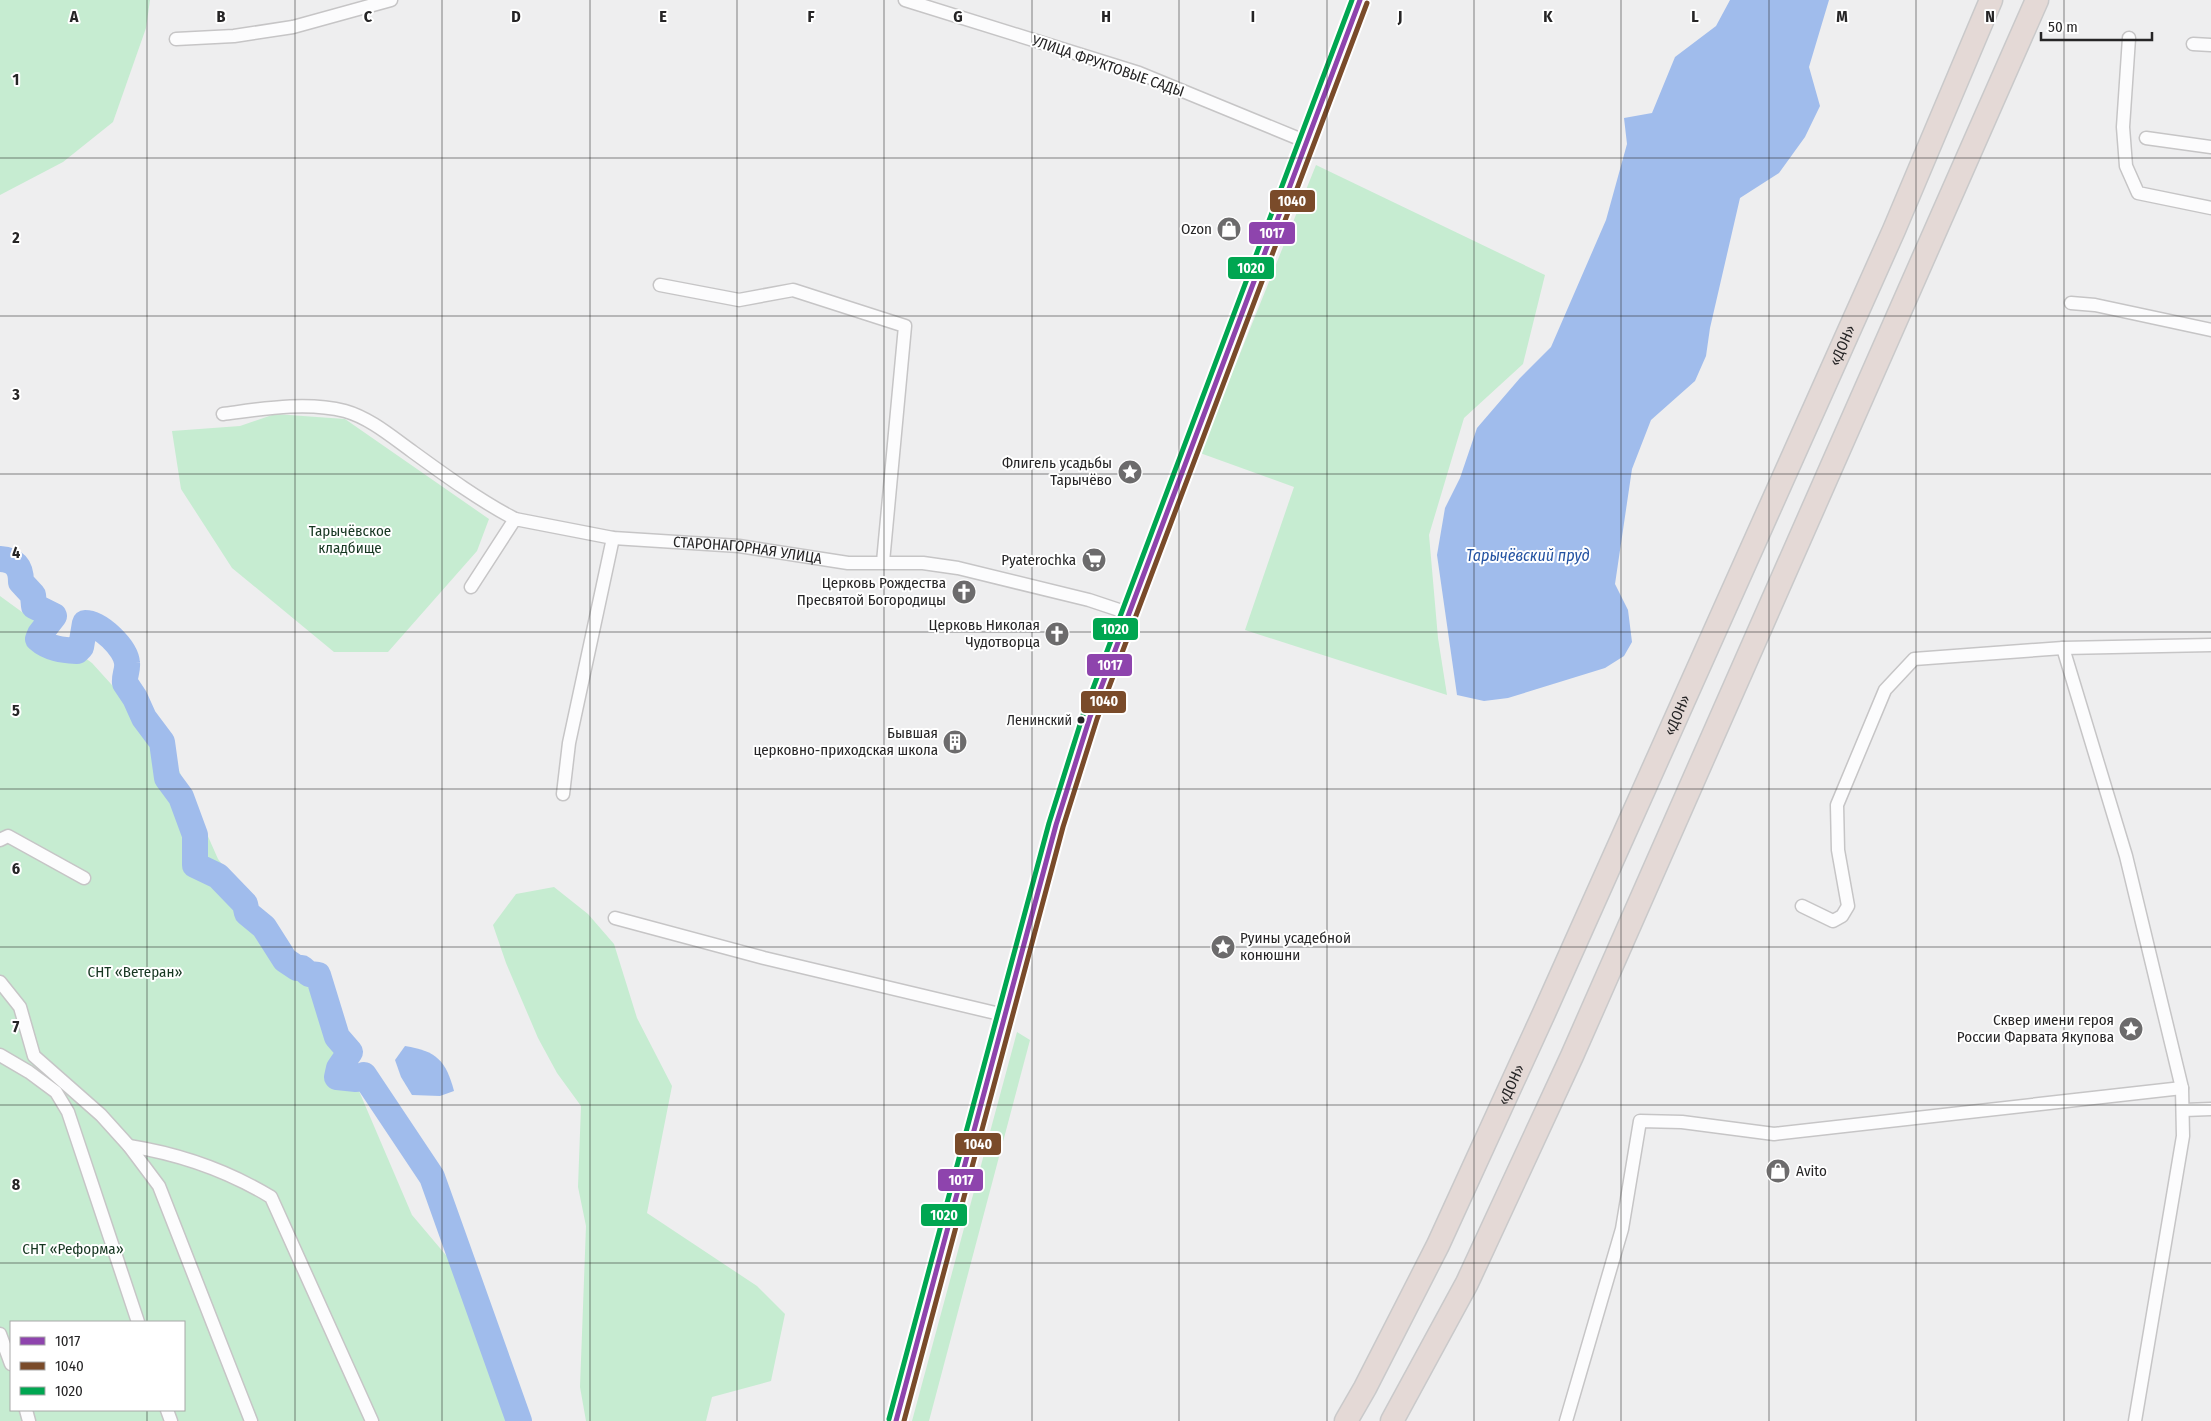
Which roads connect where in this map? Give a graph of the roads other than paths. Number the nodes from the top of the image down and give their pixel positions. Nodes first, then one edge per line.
1 (392, 0) edge
2 (905, 0) edge
3 (1360, 0) edge
4 (1991, 0) edge
5 (2037, 0) edge
6 (2129, 38) dead end
7 (176, 39) dead end
8 (2193, 44) dead end
9 (2211, 46) edge
10 (2146, 138) dead end
11 (1307, 142) junction
12 (2211, 147) edge
13 (2211, 208) edge
14 (660, 285) dead end
15 (2071, 303) dead end
16 (2211, 330) edge
17 (223, 414) dead end
18 (515, 519) junction
19 (613, 538) junction
20 (883, 562) junction
21 (471, 587) dead end
22 (1128, 613) junction
23 (2211, 645) edge
24 (2063, 648) junction
25 (562, 794) dead end
26 (0, 840) edge
27 (84, 878) dead end
28 (1802, 906) dead end
29 (615, 918) dead end
30 (0, 982) edge
31 (1004, 1015) junction
32 (0, 1055) edge
33 (2182, 1088) junction
34 (2211, 1109) edge
35 (2184, 1110) junction
36 (129, 1146) junction
37 (138, 1321) edge
38 (0, 1334) edge
39 (10, 1361) edge
40 (251, 1421) edge
41 (372, 1421) edge
42 (896, 1421) edge
43 (1346, 1421) edge
44 (1392, 1421) edge
45 (1566, 1421) edge
46 (2135, 1421) edge

1 - 7 street
2 - 11 street, УЛИЦА ФРУКТОВЫЕ САДЫ
3 - 11 main road
4 - 43 highway, «ДОН»
5 - 44 highway
6 - 13 street
8 - 9 street
10 - 12 street
11 - 22 main road
14 - 20 street
15 - 16 street
17 - 18 street, СТАРОНАГОРНАЯ УЛИЦА
18 - 19 street, СТАРОНАГОРНАЯ УЛИЦА
18 - 21 street
19 - 20 street, СТАРОНАГОРНАЯ УЛИЦА
19 - 25 street
20 - 22 street, СТАРОНАГОРНАЯ УЛИЦА
22 - 31 main road
23 - 24 street
24 - 28 street
24 - 33 street
26 - 27 street
29 - 31 street
30 - 36 street
31 - 42 main road
32 - 37 street
33 - 35 street
33 - 45 street
34 - 35 street
35 - 46 street
36 - 40 street
36 - 41 street
38 - 39 street

